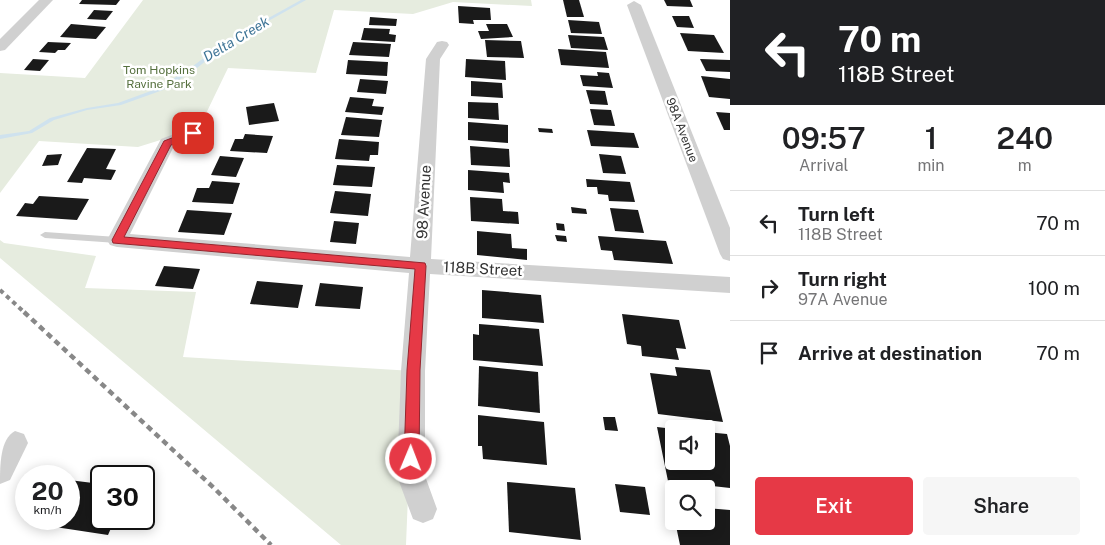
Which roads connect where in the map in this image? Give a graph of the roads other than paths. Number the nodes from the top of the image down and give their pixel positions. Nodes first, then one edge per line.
1 (46, 0) edge
2 (634, 5) dead end
3 (442, 45) dead end
4 (0, 47) edge
5 (193, 133) dead end
6 (45, 235) dead end
7 (117, 240) junction
8 (730, 254) edge
9 (421, 266) junction
10 (730, 285) edge
11 (14, 443) dead end
12 (0, 471) edge
13 (423, 510) dead end

1 - 4 street
2 - 8 street, 98A Avenue
3 - 9 street, 98 Avenue
5 - 7 street
6 - 7 lane
7 - 9 street, 118B Street
9 - 10 street, 118B Street
9 - 13 street, 98 Avenue
11 - 12 street

